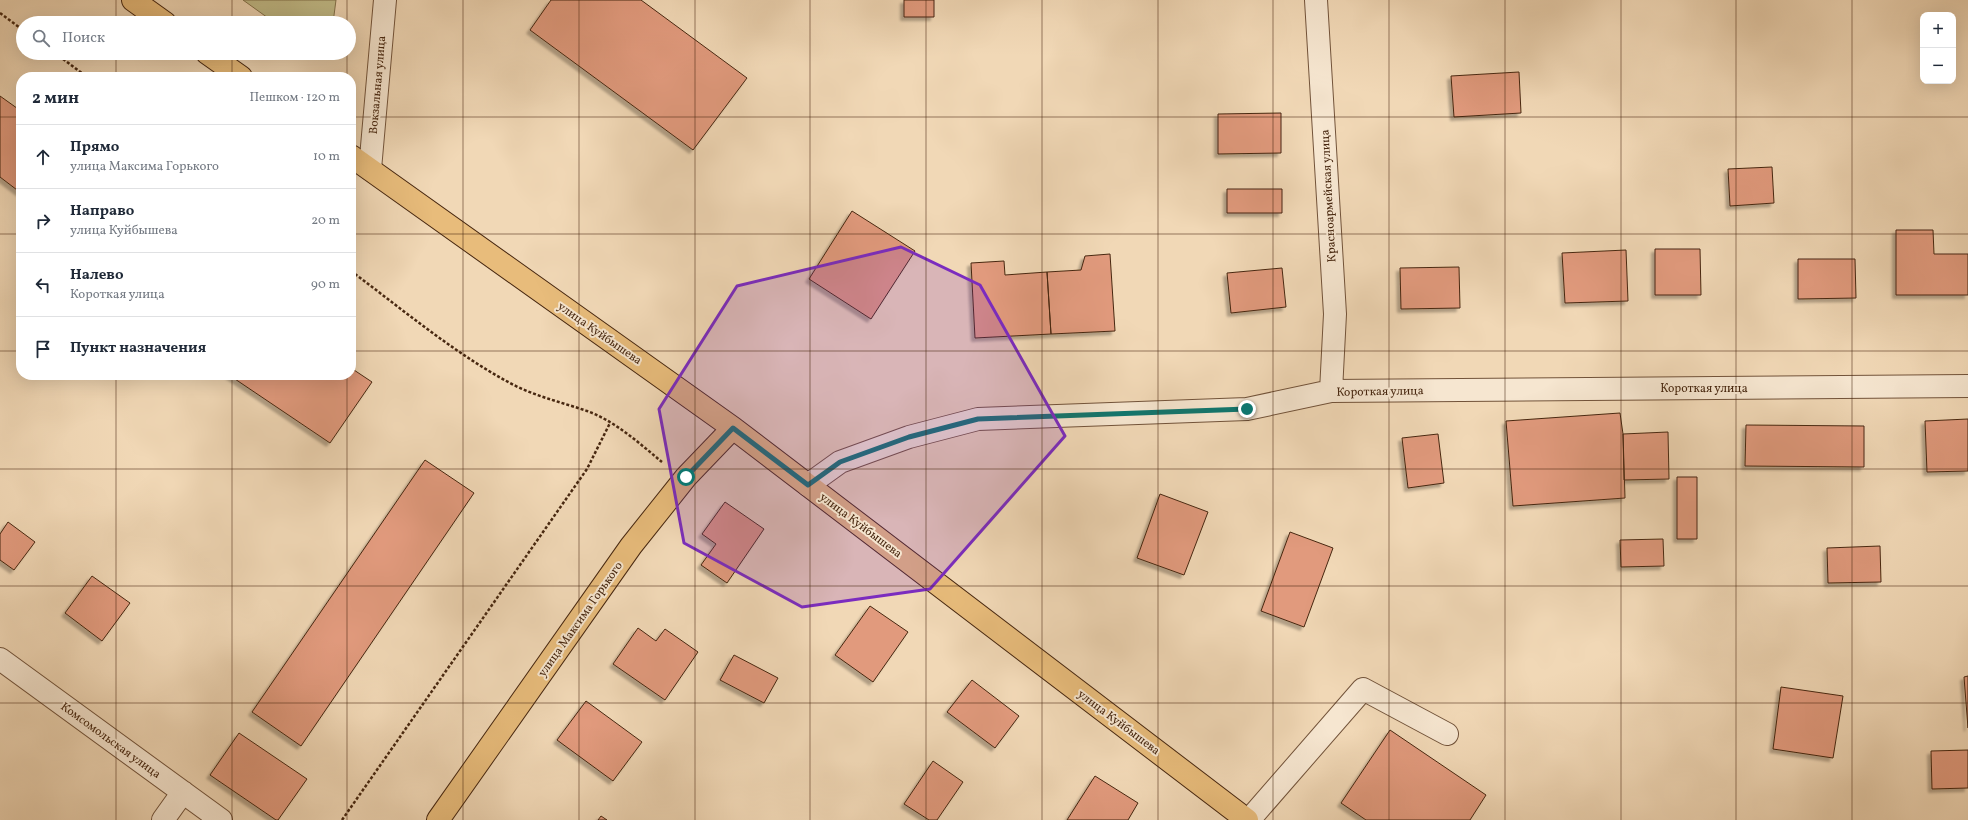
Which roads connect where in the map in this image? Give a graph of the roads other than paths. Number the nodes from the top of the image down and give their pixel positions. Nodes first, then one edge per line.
1 (133, 0) edge
2 (385, 0) edge
3 (1316, 0) edge
4 (155, 16) edge
5 (217, 60) edge
6 (234, 72) edge
7 (356, 159) edge
8 (370, 169) junction
9 (1968, 386) edge
10 (1331, 391) junction
11 (733, 428) junction
12 (808, 485) junction
13 (0, 659) edge
14 (1447, 734) dead end
15 (183, 792) junction
16 (163, 820) edge
17 (221, 820) edge
18 (438, 820) edge
19 (1248, 820) edge

1 - 4 main road
2 - 8 street, Вокзальная улица
3 - 10 street, Красноармейская улица
5 - 6 main road
7 - 8 main road, улица Куйбышева
8 - 11 main road, улица Куйбышева
9 - 10 street, Короткая улица
10 - 12 street, Короткая улица
11 - 12 main road, улица Куйбышева
11 - 18 main road, улица Максима Горького
12 - 19 main road, улица Куйбышева
13 - 15 street, Комсомольская улица
14 - 19 street
15 - 16 street
15 - 17 street, Комсомольская улица

